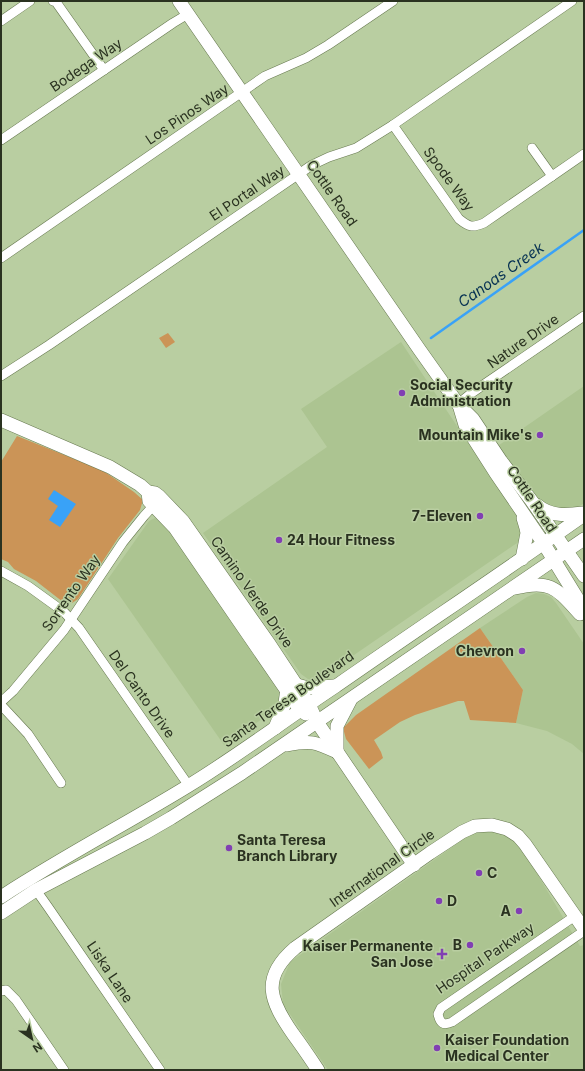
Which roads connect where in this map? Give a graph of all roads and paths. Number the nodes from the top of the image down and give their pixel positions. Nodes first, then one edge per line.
1 (30, 1) edge
2 (53, 1) edge
3 (179, 1) edge
4 (393, 1) edge
5 (572, 1) edge
6 (188, 14) junction
7 (1, 21) edge
8 (104, 70) junction
9 (242, 93) junction
10 (393, 124) junction
11 (1, 140) edge
12 (532, 148) dead end
13 (584, 154) edge
14 (299, 174) junction
15 (552, 176) junction
16 (1, 258) edge
17 (584, 316) edge
18 (1, 376) edge
19 (458, 404) junction
20 (1, 420) edge
21 (154, 498) junction
22 (531, 500) junction
23 (519, 507) junction
24 (584, 514) edge
25 (556, 535) junction
26 (584, 539) edge
27 (544, 544) junction
28 (566, 551) junction
29 (522, 559) junction
30 (554, 559) junction
31 (584, 561) edge
32 (584, 565) edge
33 (1, 571) edge
34 (584, 576) edge
35 (508, 590) junction
36 (584, 609) edge
37 (584, 618) edge
38 (71, 620) junction
39 (335, 686) junction
40 (292, 687) junction
41 (352, 698) junction
42 (1, 704) edge
43 (305, 707) junction
44 (317, 722) junction
45 (275, 728) junction
46 (282, 746) junction
47 (337, 752) junction
48 (61, 783) dead end
49 (189, 786) junction
50 (414, 865) junction
51 (36, 890) junction
52 (1, 897) edge
53 (1, 913) edge
54 (580, 914) edge
55 (584, 930) edge
56 (1, 992) edge
57 (64, 1070) edge
58 (160, 1070) edge
59 (318, 1070) edge

1 - 7 street
2 - 8 street
3 - 6 street, Cottle Road
4 - 9 street, Los Pinos Way
5 - 10 street, El Portal Way
6 - 8 street, Bodega Way
6 - 9 street, Cottle Road
8 - 11 street, Bodega Way
9 - 14 street, Cottle Road
9 - 16 street, Los Pinos Way
10 - 14 street, El Portal Way
10 - 15 street, Spode Way
12 - 15 street
13 - 15 street, Spode Way
14 - 18 street, El Portal Way
14 - 19 street, Cottle Road
17 - 19 street, Nature Drive
19 - 22 street, Cottle Road
19 - 23 street, Cottle Road
20 - 21 street, Camino Verde Drive
21 - 38 street, Sorrento Way
21 - 40 street, Camino Verde Drive
22 - 24 street
22 - 25 street, Cottle Road
23 - 27 street, Cottle Road
23 - 29 street
24 - 25 street, Santa Teresa Boulevard
25 - 27 street, Santa Teresa Boulevard
25 - 28 street, Cottle Road
26 - 28 street
27 - 29 street, Santa Teresa Boulevard
27 - 30 street, Cottle Road
28 - 30 street
28 - 34 street, Cottle Road
29 - 39 street, Santa Teresa Boulevard
30 - 35 street
30 - 36 street, Cottle Road
31 - 32 street
33 - 38 street, Del Canto Drive
35 - 37 street
35 - 41 street
38 - 42 street, Sorrento Way
38 - 49 street, Del Canto Drive
39 - 40 street
39 - 43 street, Santa Teresa Boulevard
40 - 43 street, Camino Verde Drive
40 - 45 street
41 - 44 street
41 - 47 street
42 - 48 street
43 - 44 street, Camino Verde Drive
43 - 45 street, Santa Teresa Boulevard
44 - 46 street
44 - 47 street, Camino Verde Drive
45 - 49 street, Santa Teresa Boulevard
46 - 47 street
46 - 51 street
47 - 50 street, Camino Verde Drive
49 - 52 street, Santa Teresa Boulevard
50 - 54 street, International Circle
50 - 59 street, International Circle
51 - 53 street
51 - 58 street, Liska Lane
54 - 55 street, International Circle
54 - 55 street, Hospital Parkway
56 - 57 street

